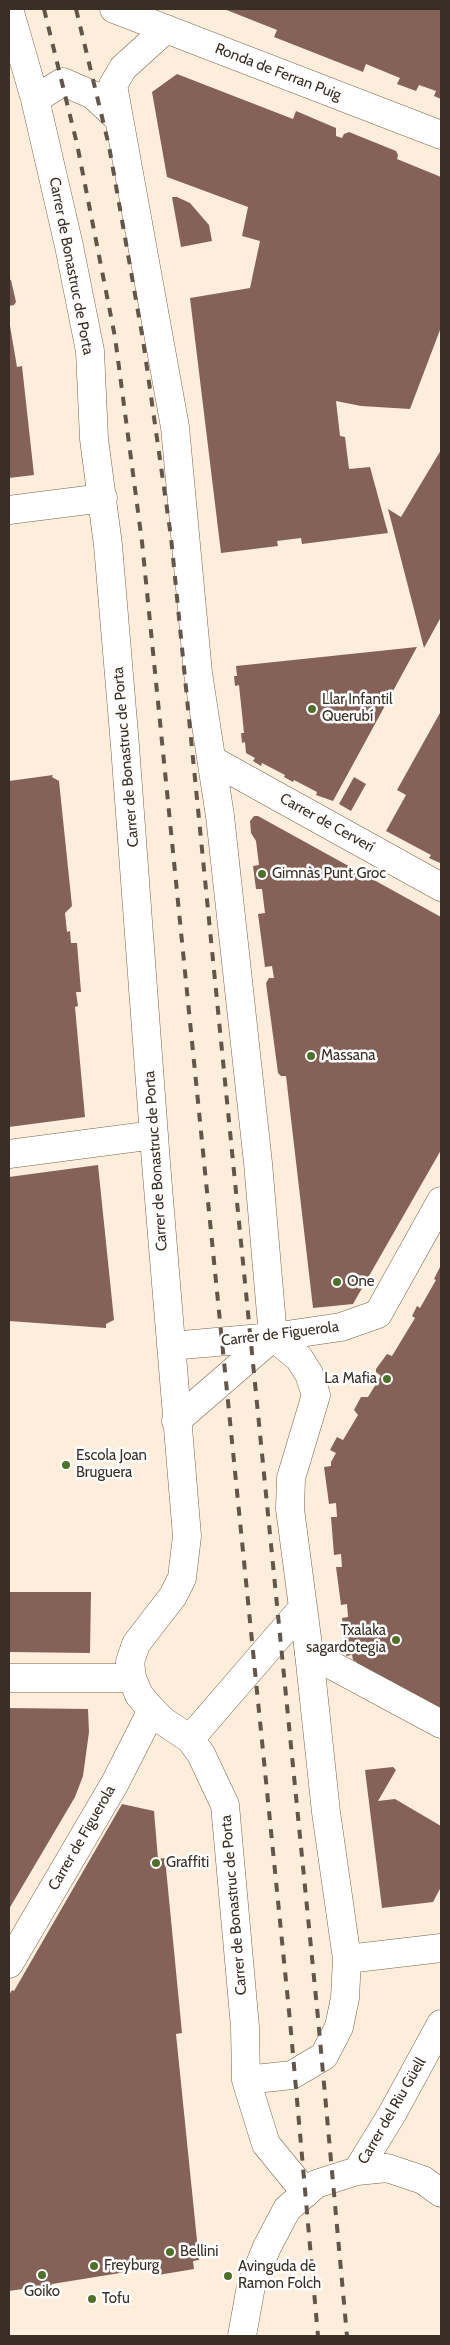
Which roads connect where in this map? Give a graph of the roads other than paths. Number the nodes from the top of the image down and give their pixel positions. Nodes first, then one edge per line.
1 (9, 9) edge
2 (114, 9) edge
3 (166, 29) junction
4 (35, 98) junction
5 (119, 119) junction
6 (441, 135) edge
7 (102, 498) junction
8 (9, 510) edge
9 (212, 760) junction
10 (441, 887) edge
11 (154, 1135) junction
12 (9, 1154) edge
13 (441, 1201) edge
14 (273, 1337) junction
15 (171, 1346) junction
16 (176, 1421) junction
17 (302, 1609) junction
18 (309, 1653) junction
19 (9, 1678) edge
20 (132, 1678) junction
21 (152, 1710) junction
22 (441, 1724) edge
23 (190, 1739) junction
24 (441, 1948) edge
25 (347, 1959) junction
26 (9, 1964) edge
27 (441, 2024) edge
28 (246, 2080) junction
29 (357, 2171) junction
30 (306, 2193) junction
31 (441, 2193) edge
32 (242, 2336) edge

1 - 4 street, Carrer de Bonastruc de Porta
2 - 3 street, Ronda de Ferran Puig
3 - 5 street
3 - 6 street, Ronda de Ferran Puig
4 - 5 street
4 - 7 street, Carrer de Bonastruc de Porta
5 - 9 street
7 - 8 street
7 - 11 street, Carrer de Bonastruc de Porta
9 - 10 street, Carrer de Cerverí
9 - 14 street
11 - 12 street
11 - 15 street, Carrer de Bonastruc de Porta
13 - 14 street, Carrer de Figuerola
14 - 15 street, Carrer de Figuerola
14 - 16 street
14 - 17 street
15 - 16 street, Carrer de Bonastruc de Porta
16 - 20 street, Carrer de Bonastruc de Porta
17 - 18 street
17 - 23 street
18 - 22 street
18 - 25 street
19 - 20 street
20 - 21 street, Carrer de Bonastruc de Porta
21 - 23 street, Carrer de Bonastruc de Porta
21 - 26 street, Carrer de Figuerola
23 - 28 street, Carrer de Bonastruc de Porta
24 - 25 street
25 - 28 street
27 - 29 street, Carrer del Riu Güell
28 - 30 street, Carrer de Bonastruc de Porta
29 - 30 street
29 - 31 street
30 - 32 street

